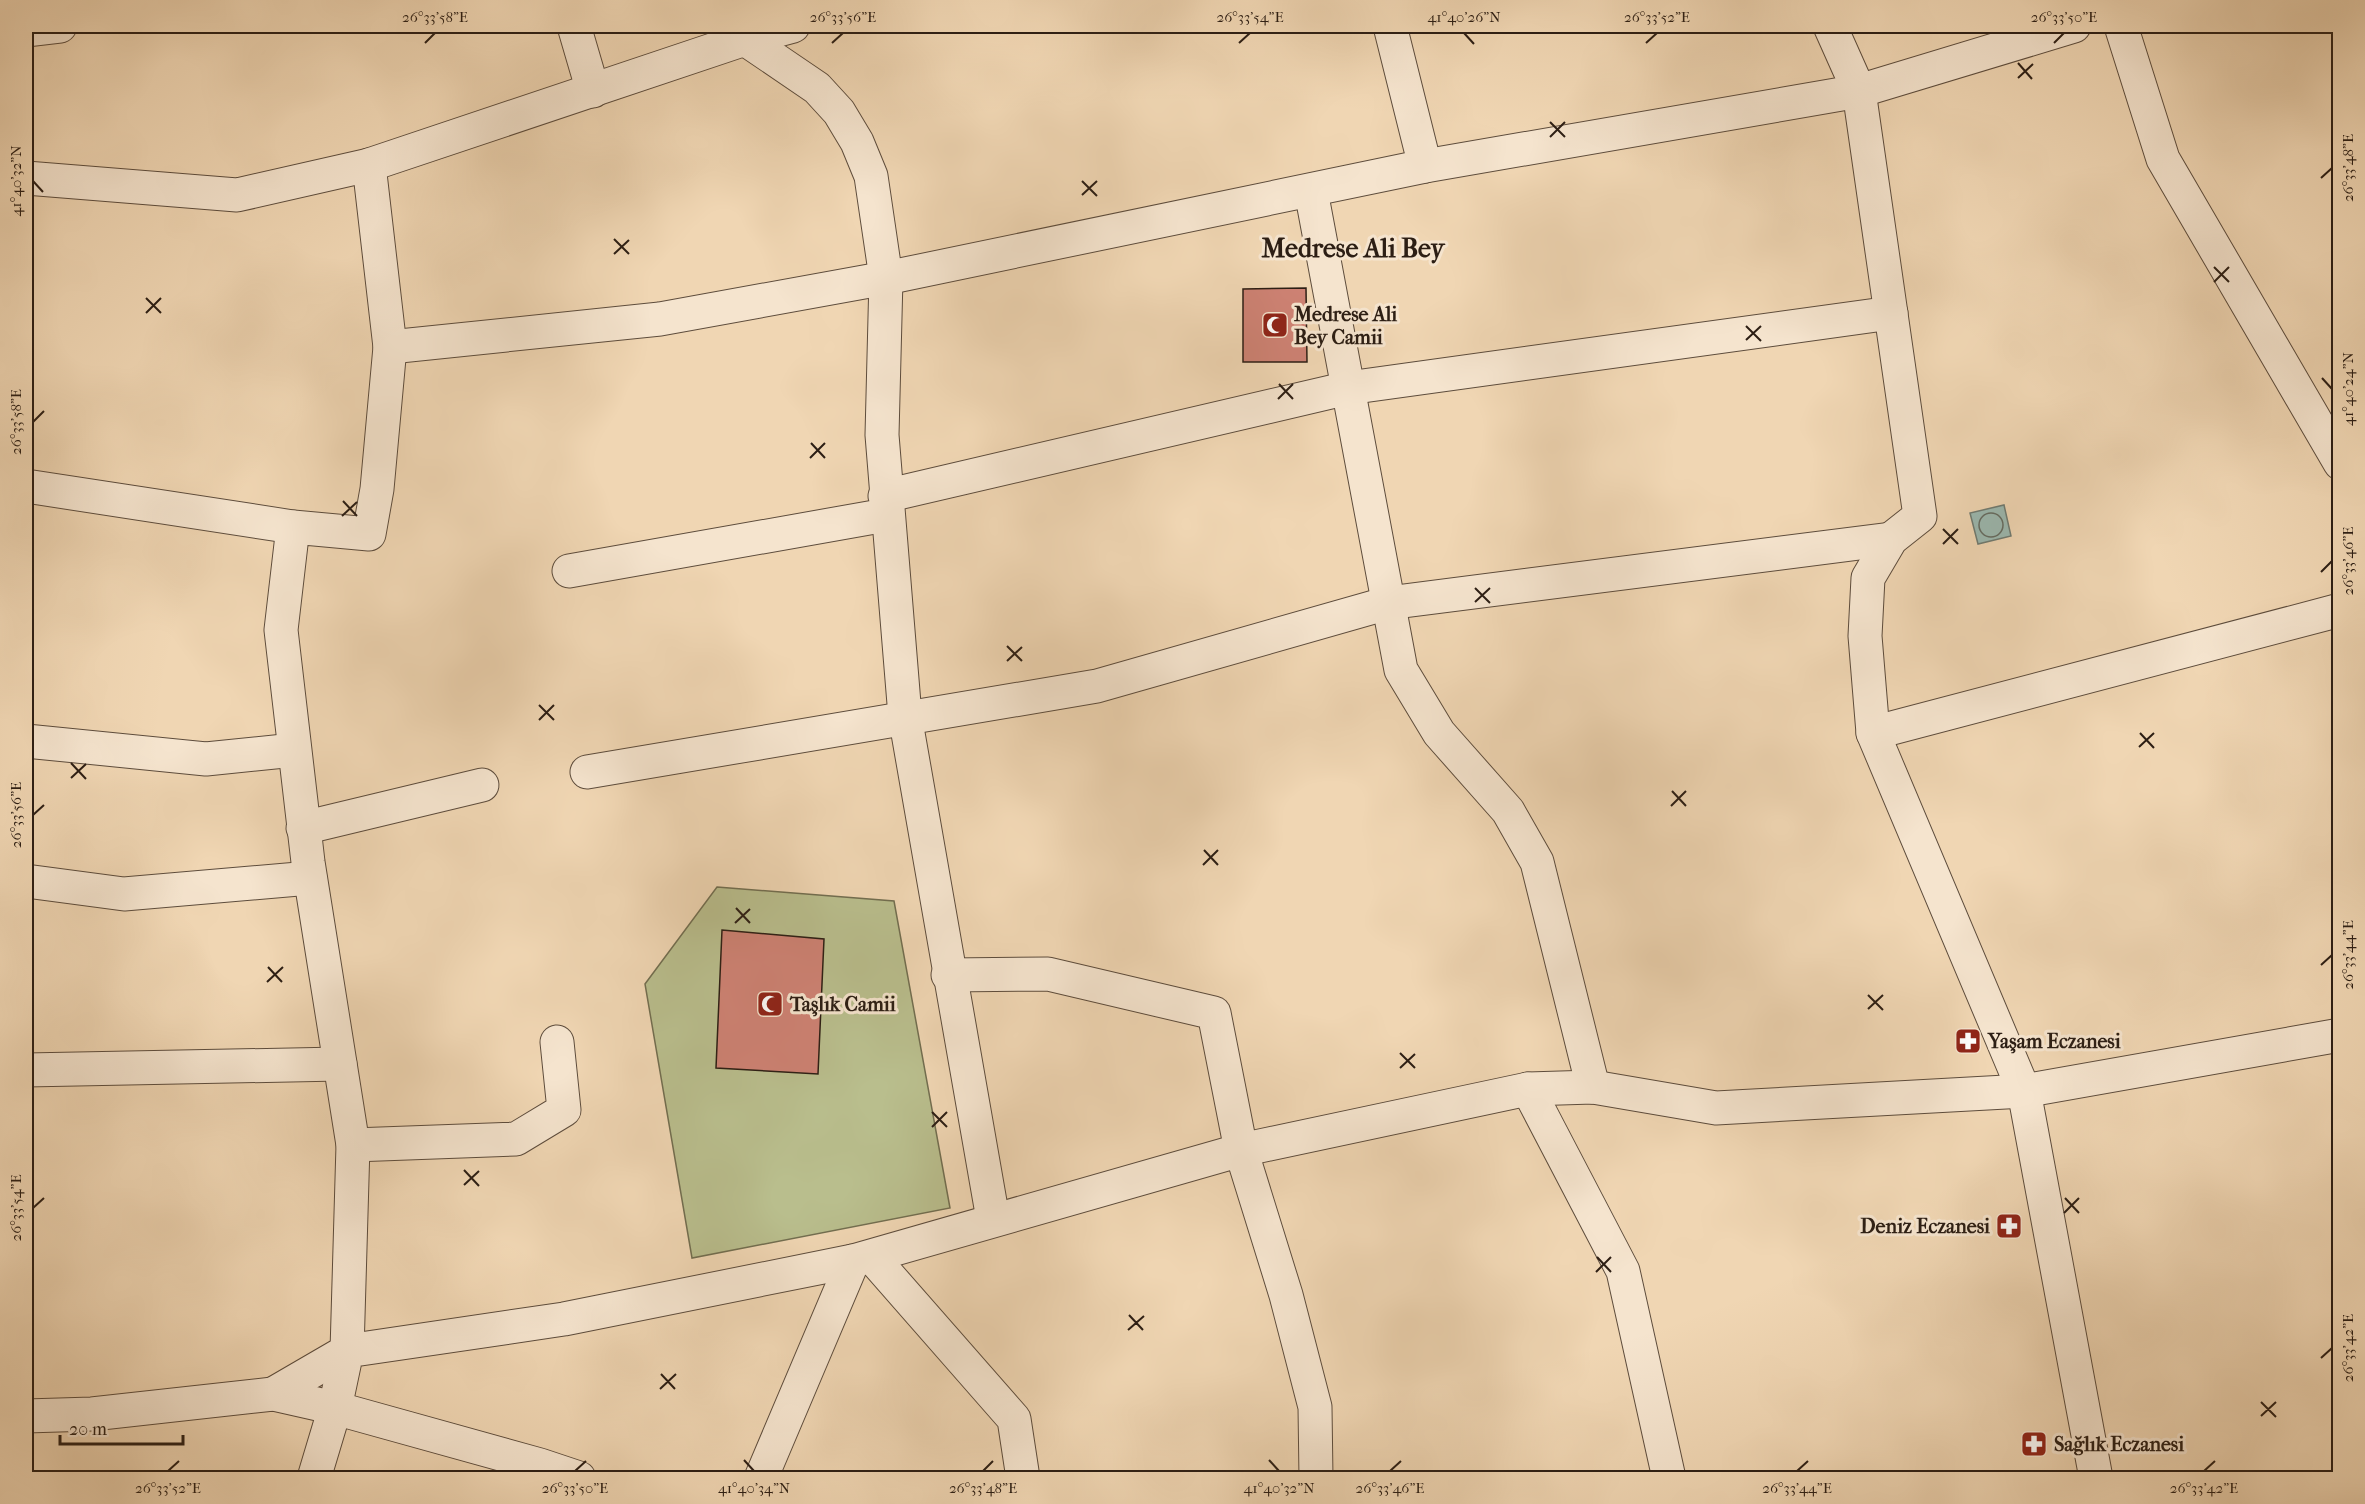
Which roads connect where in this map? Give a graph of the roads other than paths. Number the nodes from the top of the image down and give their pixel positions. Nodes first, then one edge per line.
1 (60, 26) edge
2 (574, 26) edge
3 (793, 26) edge
4 (1390, 26) edge
5 (1830, 26) edge
6 (2074, 26) edge
7 (2121, 26) edge
8 (26, 30) edge
9 (745, 39) junction
10 (593, 91) junction
11 (1859, 91) junction
12 (369, 165) junction
13 (1425, 166) junction
14 (26, 178) edge
15 (1311, 191) junction
16 (886, 278) junction
17 (1891, 313) junction
18 (390, 347) junction
19 (1348, 388) junction
20 (2340, 463) edge
21 (26, 486) edge
22 (886, 506) junction
23 (293, 527) junction
24 (1891, 539) junction
25 (568, 572) dead end
26 (1388, 603) junction
27 (2340, 610) edge
28 (905, 716) junction
29 (1873, 733) junction
30 (26, 741) edge
31 (294, 750) junction
32 (587, 772) dead end
33 (482, 785) dead end
34 (303, 828) junction
35 (310, 878) junction
36 (26, 880) edge
37 (948, 975) junction
38 (2340, 1035) edge
39 (557, 1042) dead end
40 (340, 1064) junction
41 (26, 1070) edge
42 (1593, 1087) junction
43 (1528, 1089) junction
44 (2024, 1091) junction
45 (353, 1144) junction
46 (1241, 1150) junction
47 (993, 1219) junction
48 (862, 1259) junction
49 (347, 1351) junction
50 (273, 1394) junction
51 (335, 1407) junction
52 (26, 1416) edge
53 (315, 1479) edge
54 (579, 1479) edge
55 (761, 1479) edge
56 (1023, 1479) edge
57 (1316, 1479) edge
58 (1669, 1479) edge
59 (2096, 1479) edge

1 - 8 street
2 - 10 street
3 - 9 street
4 - 13 street
5 - 11 street
6 - 11 street
7 - 20 street
9 - 10 street
9 - 16 street
10 - 12 street
11 - 13 street
11 - 17 street
12 - 14 street
12 - 18 street
13 - 15 street
15 - 16 street
15 - 19 street
16 - 18 street
16 - 22 street
17 - 19 street
17 - 24 street
18 - 23 street
19 - 22 street
19 - 26 street
21 - 23 street
22 - 25 street
22 - 28 street
23 - 31 street
24 - 26 street
24 - 29 street
26 - 28 street
26 - 42 street
27 - 29 street
28 - 32 street
28 - 37 street
29 - 44 street
30 - 31 street
31 - 34 street
33 - 34 street
34 - 35 street
35 - 36 street
35 - 40 street
37 - 46 street
37 - 47 street
38 - 44 street
39 - 45 street
40 - 41 street
40 - 45 street
42 - 43 street
42 - 44 street
43 - 46 street
43 - 58 street
44 - 59 street
45 - 49 street
46 - 47 street
46 - 57 street
47 - 48 street
48 - 49 street
48 - 55 street
48 - 56 street
49 - 50 street
49 - 51 street
50 - 51 street
50 - 52 street
51 - 53 street
51 - 54 street

